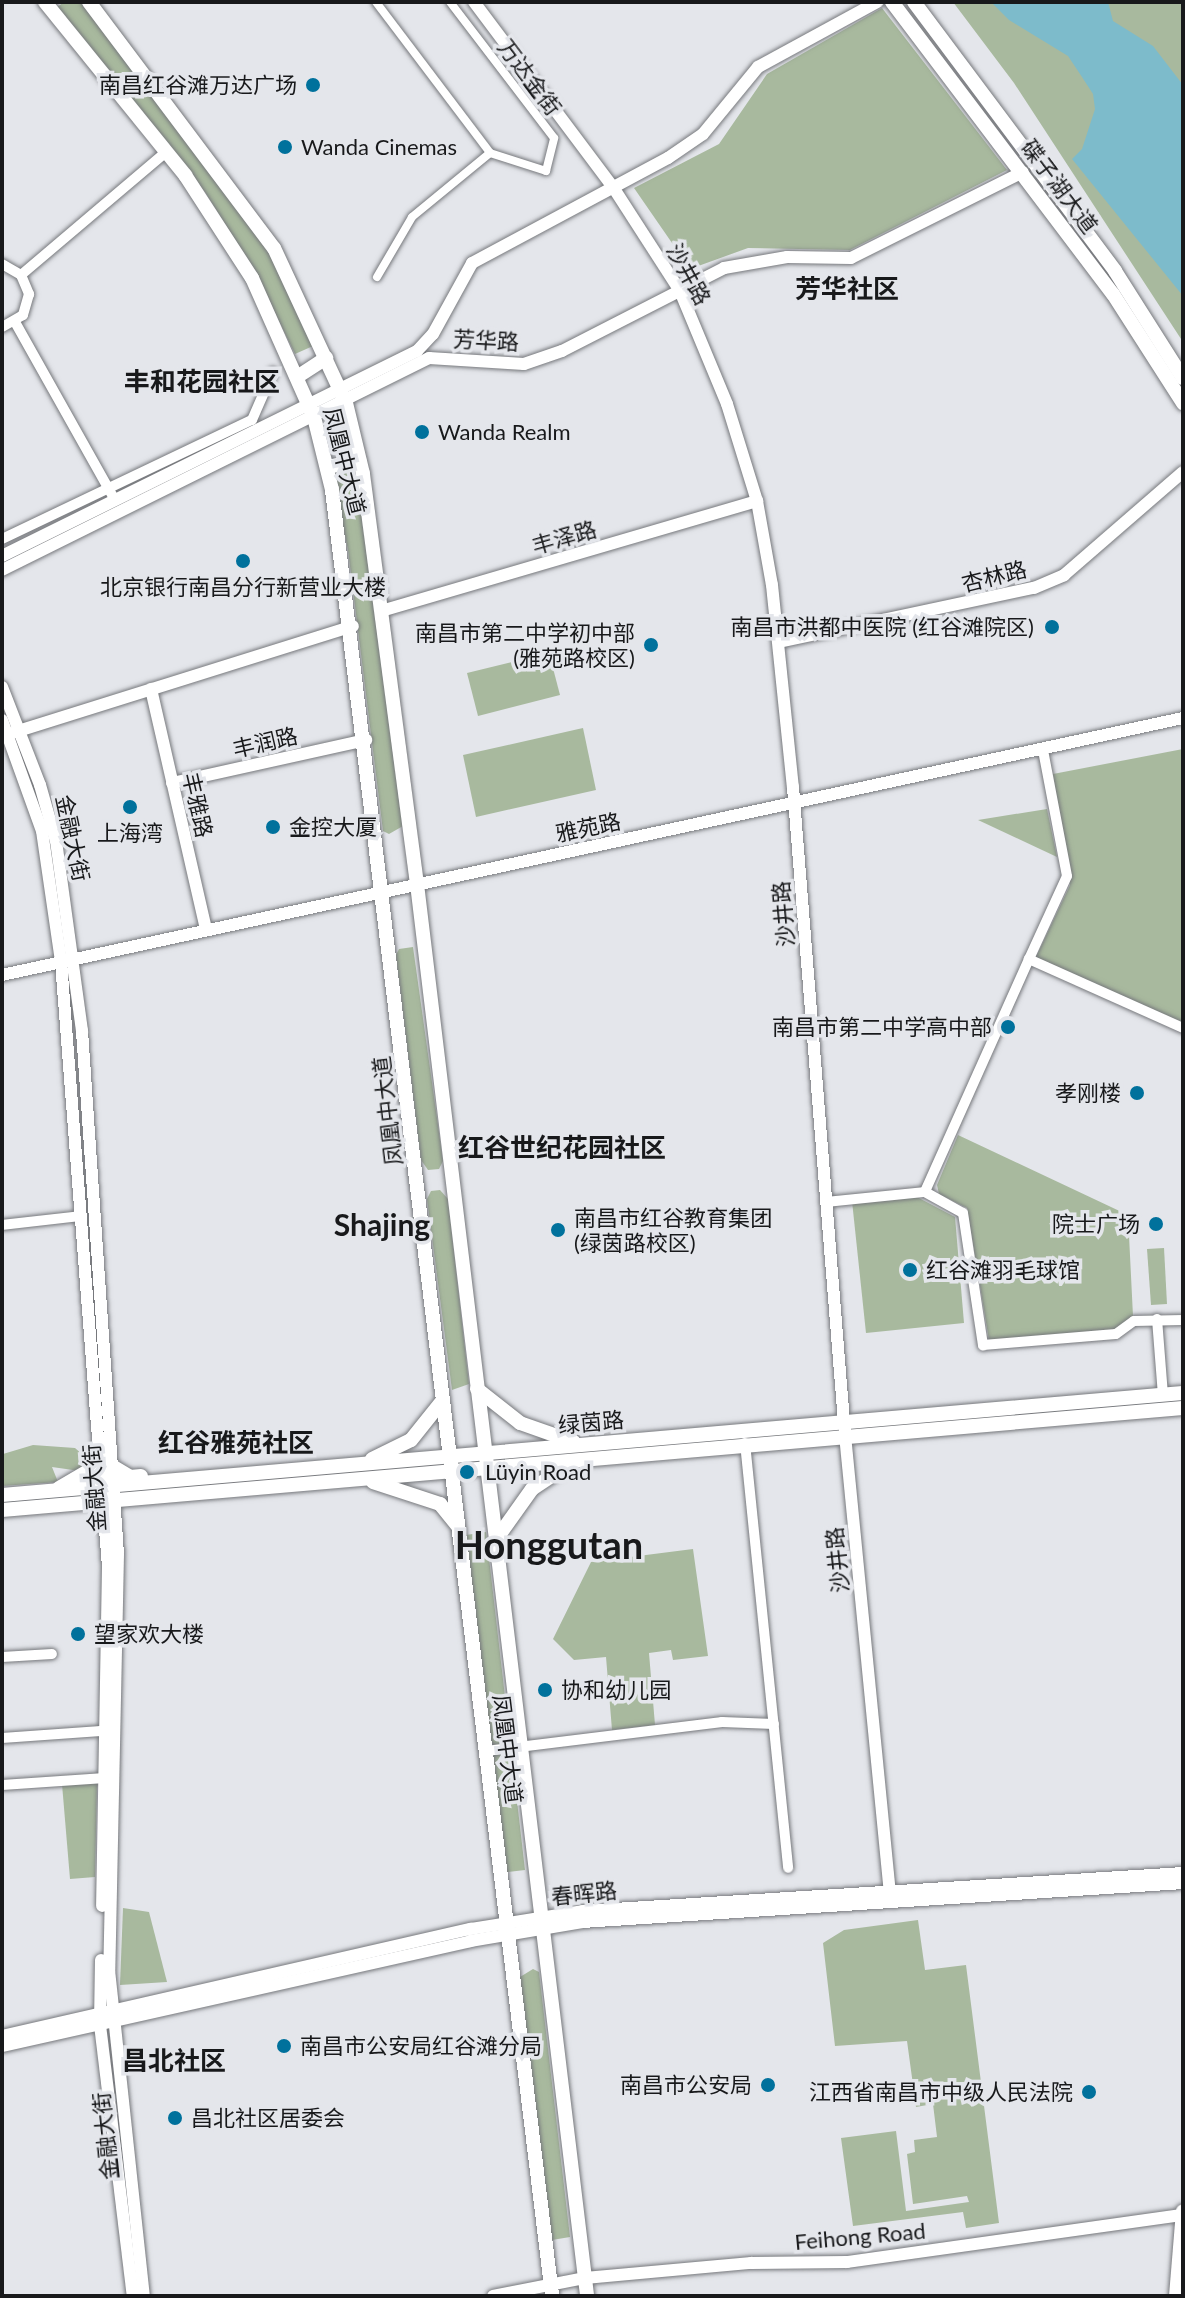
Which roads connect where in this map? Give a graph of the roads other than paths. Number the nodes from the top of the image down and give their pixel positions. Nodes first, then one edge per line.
1 (30, 2) edge
2 (45, 2) edge
3 (376, 2) edge
4 (450, 2) edge
5 (474, 2) edge
6 (877, 2) edge
7 (892, 2) edge
8 (914, 2) edge
9 (94, 6) edge
10 (87, 55) junction
11 (166, 152) junction
12 (490, 153) junction
13 (1023, 172) junction
14 (613, 187) junction
15 (2, 264) edge
16 (21, 275) junction
17 (377, 277) dead end
18 (680, 291) junction
19 (15, 322) junction
20 (2, 327) edge
21 (326, 358) junction
22 (273, 372) dead end
23 (297, 377) junction
24 (1183, 378) edge
25 (339, 387) junction
26 (308, 403) junction
27 (346, 403) junction
28 (1183, 403) edge
29 (314, 417) junction
30 (359, 461) junction
31 (327, 467) junction
32 (1183, 472) edge
33 (112, 494) junction
34 (757, 501) junction
35 (2, 539) edge
36 (2, 556) edge
37 (2, 570) edge
38 (381, 611) junction
39 (353, 626) junction
40 (779, 642) junction
41 (2, 687) edge
42 (151, 689) junction
43 (1183, 718) edge
44 (2, 720) edge
45 (14, 733) junction
46 (366, 740) junction
47 (1043, 750) junction
48 (172, 783) junction
49 (794, 804) junction
50 (417, 884) junction
51 (383, 892) junction
52 (206, 930) junction
53 (75, 958) junction
54 (1029, 959) junction
55 (61, 962) junction
56 (2, 975) edge
57 (1183, 1028) edge
58 (925, 1192) junction
59 (826, 1202) junction
60 (81, 1216) junction
61 (2, 1225) edge
62 (1157, 1319) junction
63 (1183, 1320) edge
64 (477, 1389) junction
65 (1183, 1393) edge
66 (1163, 1395) junction
67 (443, 1399) junction
68 (1183, 1408) edge
69 (844, 1429) junction
70 (745, 1443) junction
71 (581, 1452) junction
72 (485, 1460) junction
73 (451, 1464) junction
74 (106, 1465) junction
75 (361, 1471) junction
76 (185, 1479) junction
77 (56, 1490) junction
78 (108, 1493) junction
79 (2, 1495) edge
80 (2, 1510) edge
81 (458, 1527) junction
82 (495, 1541) junction
83 (52, 1654) dead end
84 (2, 1657) edge
85 (774, 1724) junction
86 (105, 1735) junction
87 (2, 1738) edge
88 (519, 1747) junction
89 (486, 1751) junction
90 (105, 1778) junction
91 (2, 1785) edge
92 (788, 1868) dead end
93 (1183, 1873) edge
94 (1183, 1883) edge
95 (890, 1896) junction
96 (540, 1923) junction
97 (508, 1928) junction
98 (106, 2018) junction
99 (2, 2036) edge
100 (2, 2046) edge
101 (1183, 2214) edge
102 (585, 2278) junction
103 (551, 2289) edge
104 (133, 2296) edge
105 (144, 2296) edge
106 (493, 2296) edge
107 (587, 2296) edge
108 (1176, 2296) edge

1 - 10 main road
2 - 10 main road, 凤凰中大道
3 - 12 street
4 - 12 street, 万达金街
5 - 14 street, 沙井路
6 - 14 street, 芳华路
7 - 13 main road, 碟子湖大道
8 - 24 main road, 碟子湖大道
9 - 21 main road, 凤凰中大道
10 - 11 main road, 凤凰中大道
11 - 16 street
11 - 23 main road, 凤凰中大道
12 - 17 street
13 - 18 street, 芳华路
13 - 28 main road, 碟子湖大道
14 - 18 street, 沙井路
14 - 25 street, 芳华路
15 - 16 street
16 - 19 street
18 - 27 street, 芳华路
18 - 34 street, 沙井路
19 - 20 street
19 - 33 street
21 - 23 main road
21 - 25 main road, 凤凰中大道
22 - 33 street
23 - 26 main road, 凤凰中大道
25 - 26 street, 芳华路
25 - 27 main road, 凤凰中大道
26 - 29 main road, 凤凰中大道
26 - 33 street, 芳华路
27 - 29 street, 芳华路
27 - 30 main road, 凤凰中大道
29 - 31 main road, 凤凰中大道
29 - 37 street, 芳华路
30 - 31 main road
30 - 38 main road, 凤凰中大道
31 - 39 main road, 凤凰中大道
32 - 40 street, 杏林路
33 - 35 street
33 - 36 street, 芳华路
34 - 38 street, 丰泽路
34 - 40 street, 沙井路
38 - 50 main road, 凤凰中大道
39 - 42 street
39 - 46 main road, 凤凰中大道
40 - 49 street, 沙井路
41 - 45 street, 金融大街
42 - 45 street
42 - 48 street, 丰雅路
43 - 47 street, 雅苑路
44 - 45 street, 金融大街
45 - 53 street, 金融大街
45 - 55 street, 金融大街
46 - 48 street, 丰润路
46 - 51 main road, 凤凰中大道
47 - 49 street, 雅苑路
47 - 54 street
48 - 52 street, 丰雅路
49 - 50 street, 雅苑路
49 - 59 street, 沙井路
50 - 51 street, 雅苑路
50 - 64 main road, 凤凰中大道
51 - 52 street, 雅苑路
51 - 67 main road, 凤凰中大道
52 - 53 street, 雅苑路
53 - 55 street, 雅苑路
53 - 74 street, 金融大街
54 - 57 street
54 - 58 street
55 - 56 street, 雅苑路
55 - 60 street, 金融大街
58 - 59 street
58 - 62 street
59 - 69 street, 沙井路
60 - 61 street
60 - 74 street, 金融大街
62 - 63 street
62 - 66 street
64 - 71 main road
64 - 72 main road, 凤凰中大道
65 - 66 main road, 绿茵路
66 - 69 main road, 绿茵路
67 - 73 main road, 凤凰中大道
67 - 75 main road
68 - 69 main road, 绿茵路
69 - 70 main road, 绿茵路
69 - 71 main road, 绿茵路
69 - 95 street, 沙井路
70 - 71 main road, 绿茵路
70 - 85 street
71 - 72 main road, 绿茵路
71 - 82 main road
72 - 73 main road, 绿茵路
72 - 82 main road, 凤凰中大道
73 - 75 main road, 绿茵路
73 - 81 main road, 凤凰中大道
74 - 76 main road
74 - 77 main road
74 - 78 street, 金融大街
75 - 76 main road, 绿茵路
75 - 78 main road, 绿茵路
75 - 81 main road
76 - 78 main road, 绿茵路
77 - 78 main road, 绿茵路
77 - 79 main road, 绿茵路
78 - 80 main road, 绿茵路
78 - 86 street, 金融大街
78 - 98 street, 金融大街
81 - 89 main road, 凤凰中大道
82 - 88 main road, 凤凰中大道
83 - 84 street
85 - 88 street
85 - 92 street
86 - 87 street
86 - 90 street, 金融大街
88 - 89 street
88 - 96 main road, 凤凰中大道
89 - 97 main road, 凤凰中大道
90 - 91 street
90 - 98 street, 金融大街
93 - 95 street, 春晖路
94 - 95 street, 春晖路
95 - 96 street, 春晖路
96 - 97 street, 春晖路
96 - 102 main road, 凤凰中大道
97 - 98 street, 春晖路
97 - 103 main road, 凤凰中大道
98 - 99 street, 春晖路
98 - 100 street, 春晖路
98 - 104 street, 金融大街
98 - 105 street, 金融大街
101 - 102 street, Feihong Road
101 - 108 main road
102 - 103 street, Feihong Road
102 - 107 main road, 凤凰中大道
103 - 106 street, Feihong Road

